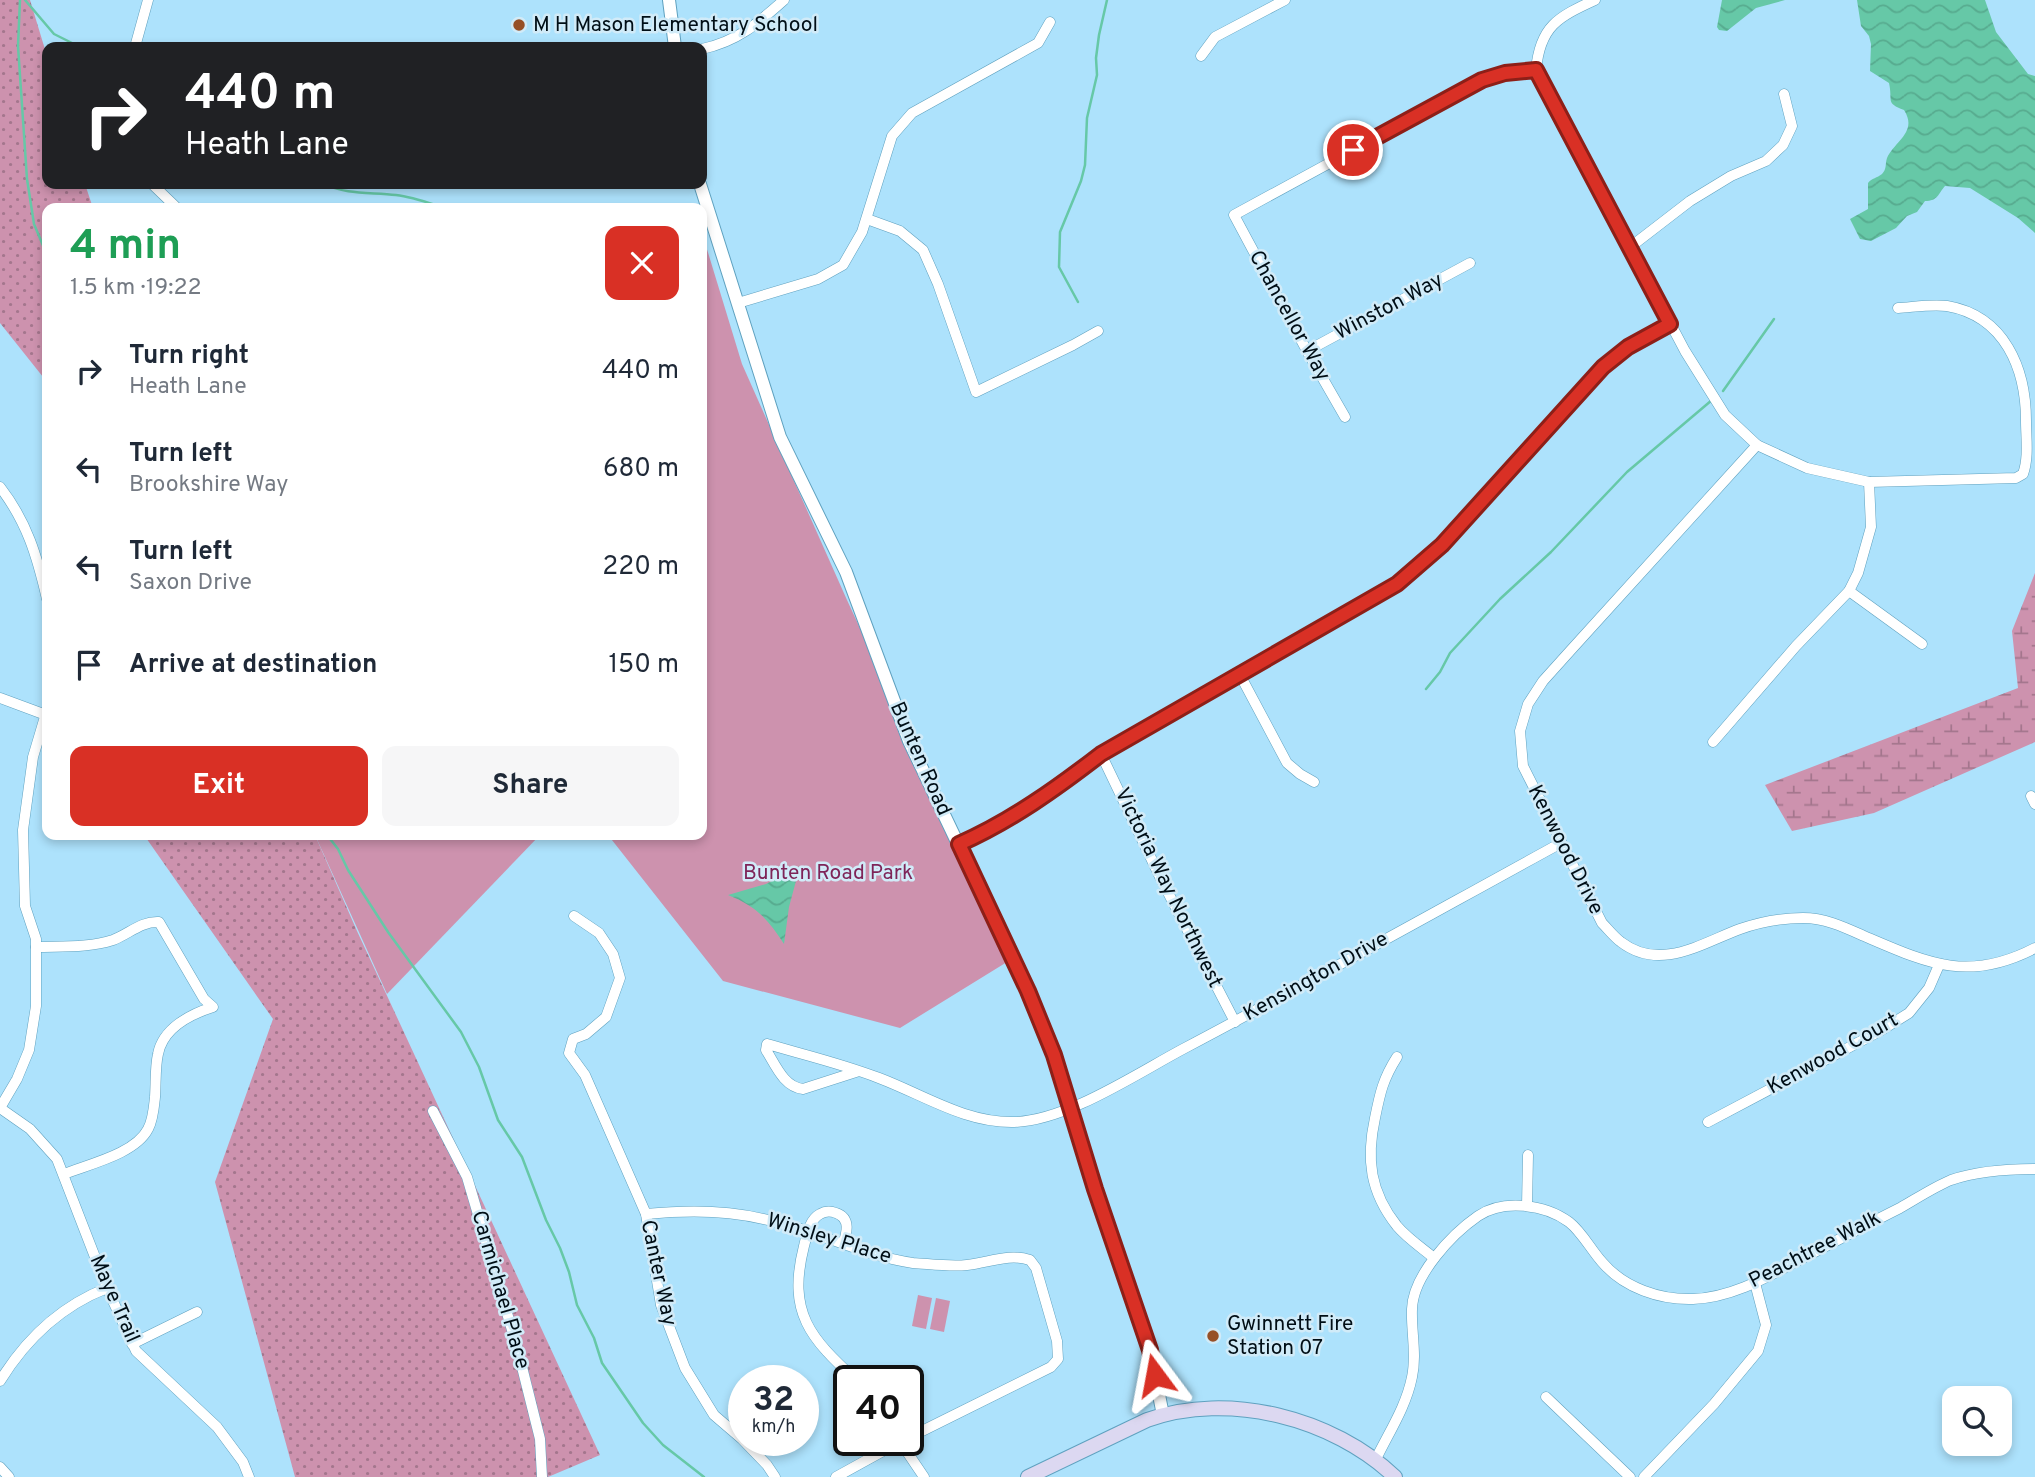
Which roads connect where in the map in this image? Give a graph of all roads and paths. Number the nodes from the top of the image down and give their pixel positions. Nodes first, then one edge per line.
1 (148, 0) edge
2 (669, 0) edge
3 (784, 0) edge
4 (1285, 0) edge
5 (1595, 0) edge
6 (1050, 22) dead end
7 (136, 42) edge
8 (674, 42) edge
9 (707, 48) edge
10 (1201, 56) dead end
11 (1536, 70) junction
12 (1784, 94) dead end
13 (157, 189) edge
14 (172, 203) edge
15 (707, 206) edge
16 (867, 219) junction
17 (1629, 248) junction
18 (1470, 263) dead end
19 (738, 303) junction
20 (1898, 308) dead end
21 (1670, 324) junction
22 (1098, 331) dead end
23 (1307, 351) junction
24 (1345, 417) dead end
25 (1757, 445) junction
26 (1869, 482) junction
27 (0, 487) edge
28 (42, 579) edge
29 (1849, 591) junction
30 (1922, 644) dead end
31 (1239, 673) junction
32 (0, 698) edge
33 (42, 711) edge
34 (42, 729) edge
35 (1713, 742) dead end
36 (1101, 754) junction
37 (1314, 782) dead end
38 (959, 844) junction
39 (1561, 844) junction
40 (574, 916) dead end
41 (36, 947) junction
42 (2035, 948) edge
43 (1939, 965) junction
44 (1235, 1022) junction
45 (1396, 1057) dead end
46 (859, 1071) junction
47 (0, 1108) edge
48 (1071, 1109) junction
49 (433, 1111) dead end
50 (1708, 1122) dead end
51 (1528, 1154) dead end
52 (2035, 1169) edge
53 (64, 1174) junction
54 (1527, 1206) junction
55 (646, 1214) junction
56 (808, 1231) junction
57 (844, 1244) junction
58 (1434, 1258) junction
59 (1755, 1283) junction
60 (107, 1288) junction
61 (197, 1312) dead end
62 (132, 1343) junction
63 (839, 1365) edge
64 (0, 1381) edge
65 (1546, 1396) dead end
66 (1163, 1415) junction
67 (924, 1429) edge
68 (873, 1456) edge
69 (912, 1456) edge
70 (1376, 1459) junction
71 (0, 1467) edge
72 (1044, 1474) edge
73 (9, 1477) edge
74 (249, 1477) edge
75 (542, 1477) edge
76 (775, 1477) edge
77 (836, 1477) edge
78 (924, 1477) edge
79 (1028, 1477) edge
80 (1395, 1477) edge
81 (1630, 1477) edge
82 (1644, 1477) edge

1 - 7 street
2 - 8 street
3 - 9 street
4 - 10 street
5 - 11 street
6 - 16 street
11 - 17 street
11 - 23 street, Chancellor Way
12 - 17 street
13 - 14 street
15 - 19 street, Bunten Road
16 - 19 street
16 - 22 street
17 - 21 street
18 - 23 street, Winston Way
19 - 38 street, Bunten Road
20 - 26 street
21 - 25 street
21 - 31 street
23 - 24 street, Chancellor Way
25 - 26 street
25 - 39 street, Kenwood Drive
26 - 29 street
27 - 28 street
29 - 30 street
29 - 35 street
31 - 36 street
31 - 37 street
32 - 33 street
34 - 41 street
36 - 38 street
36 - 44 street, Victoria Way Northwest
38 - 48 street, Bunten Road
39 - 43 street, Kenwood Drive
39 - 44 street, Kensington Drive
40 - 55 street, Canter Way
41 - 47 street
41 - 53 street
42 - 43 street, Kenwood Drive
43 - 50 street, Kenwood Court
44 - 48 street, Kensington Drive
45 - 58 street
46 - 46 street, Kensington Drive
46 - 48 street, Kensington Drive
47 - 53 street, Maye Trail
48 - 66 street, Bunten Road
49 - 75 street, Carmichael Place
51 - 54 street
52 - 59 street, Peachtree Walk
53 - 60 street, Maye Trail
54 - 58 street, Peachtree Walk
54 - 59 street, Peachtree Walk
55 - 56 street, Winsley Place
55 - 76 street, Canter Way
56 - 57 street, Winsley Place
56 - 57 street
56 - 63 street
57 - 67 street, Winsley Place
58 - 70 street, Peachtree Walk
59 - 82 street
60 - 62 street, Maye Trail
60 - 64 street
61 - 62 street
62 - 74 street, Maye Trail
65 - 81 street
66 - 70 main road
66 - 72 main road
68 - 77 street, Winsley Place
69 - 78 street
70 - 80 main road
71 - 73 street
72 - 79 main road

